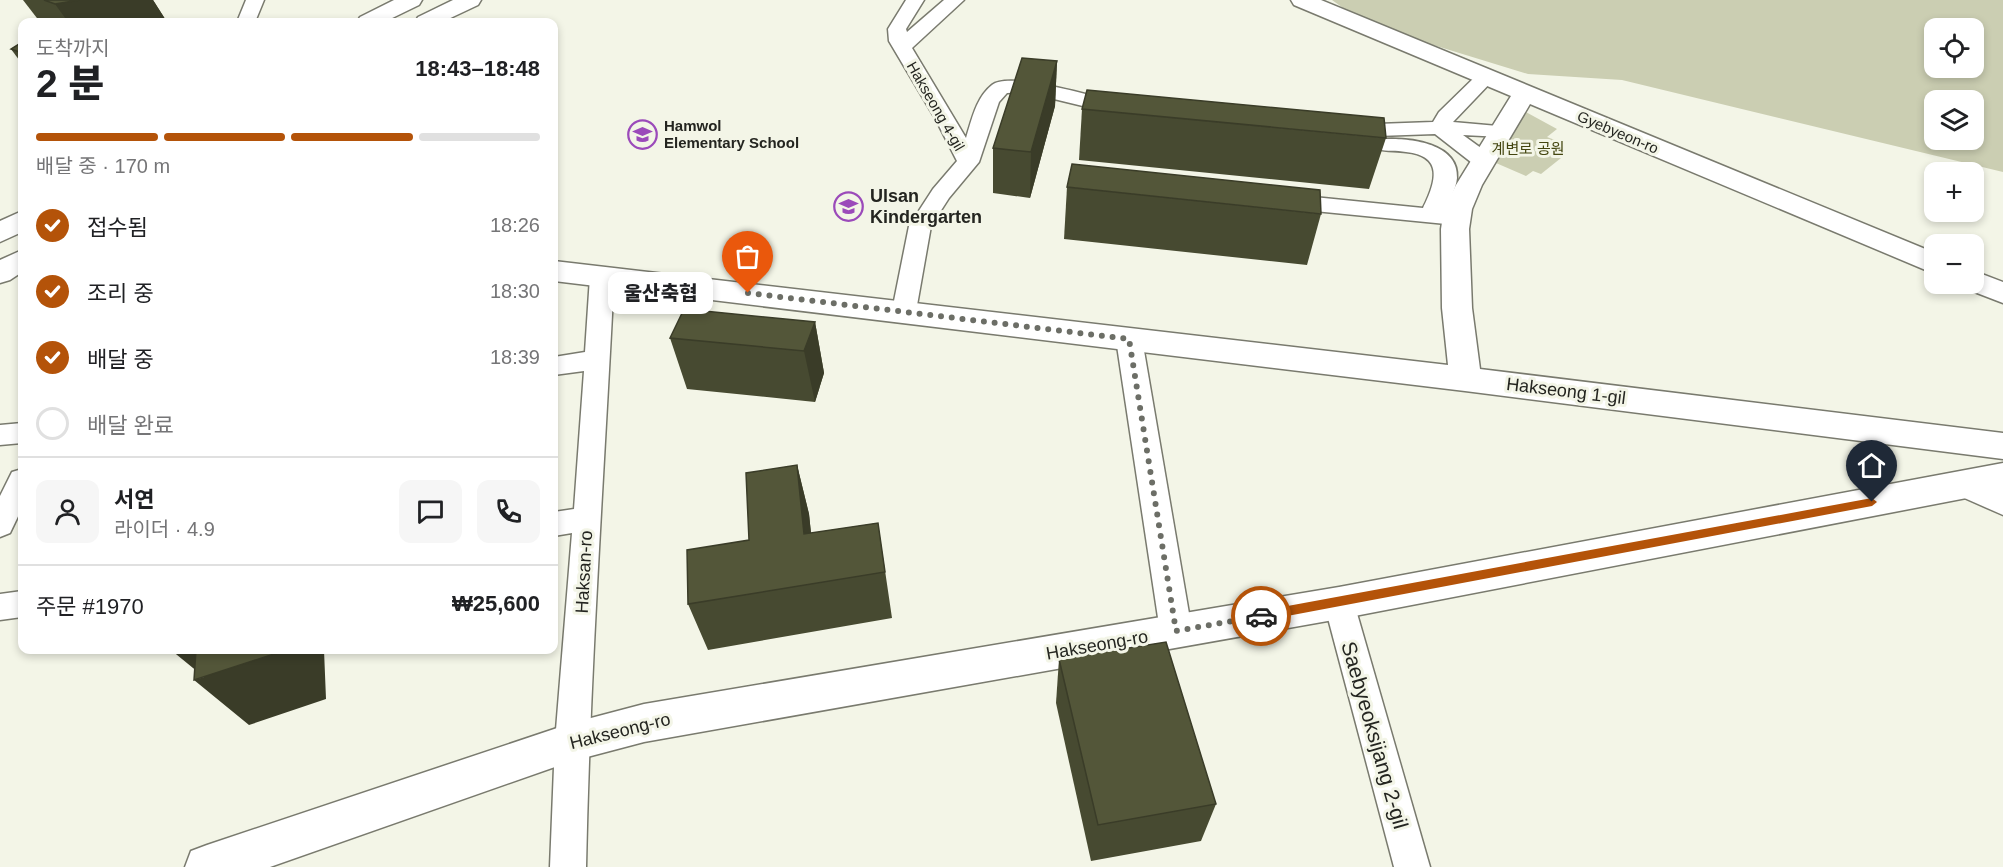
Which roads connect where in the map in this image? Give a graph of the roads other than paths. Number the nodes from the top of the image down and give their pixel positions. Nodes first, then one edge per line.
1 (255, 0) edge
2 (411, 0) edge
3 (470, 0) edge
4 (915, 0) edge
5 (955, 0) edge
6 (1302, 0) edge
7 (248, 18) edge
8 (376, 18) edge
9 (434, 18) edge
10 (902, 47) junction
11 (1486, 77) junction
12 (1524, 93) junction
13 (1143, 113) edge
14 (1440, 128) junction
15 (1334, 131) edge
16 (1502, 131) junction
17 (1368, 158) edge
18 (1484, 161) junction
19 (968, 162) junction
20 (1265, 199) edge
21 (1444, 217) junction
22 (18, 222) edge
23 (0, 232) edge
24 (0, 250) edge
25 (18, 251) edge
26 (1924, 259) edge
27 (18, 262) edge
28 (558, 272) edge
29 (0, 273) edge
30 (602, 277) junction
31 (1984, 285) edge
32 (2003, 293) edge
33 (904, 311) junction
34 (1129, 339) junction
35 (597, 360) junction
36 (558, 365) edge
37 (1465, 379) junction
38 (18, 433) edge
39 (0, 435) edge
40 (2003, 446) edge
41 (2003, 477) edge
42 (1964, 485) junction
43 (18, 488) edge
44 (2003, 504) edge
45 (588, 519) junction
46 (558, 523) edge
47 (0, 525) edge
48 (1338, 603) junction
49 (18, 605) edge
50 (0, 607) edge
51 (1176, 631) junction
52 (572, 742) junction
53 (207, 867) edge
54 (568, 867) edge
55 (1412, 867) edge

1 - 7 street
2 - 8 street
3 - 9 street
4 - 10 street, Hakseong 4-gil
5 - 10 street
6 - 11 street, Gyebyeon-ro
10 - 19 street, Hakseong 4-gil
11 - 12 street, Gyebyeon-ro
11 - 14 street
12 - 16 street
12 - 26 street, Gyebyeon-ro
13 - 19 street
14 - 15 street
14 - 16 street
14 - 18 street
16 - 18 street
17 - 21 street
18 - 21 street
19 - 33 street, Hakseong 4-gil
20 - 21 street
21 - 37 street
22 - 23 street
24 - 25 street
27 - 29 street
28 - 30 street, Hakseong 1-gil
30 - 33 street, Hakseong 1-gil
30 - 35 street, Haksan-ro
31 - 32 street
33 - 34 street, Hakseong 1-gil
34 - 37 street, Hakseong 1-gil
34 - 51 street
35 - 36 street
35 - 45 street, Haksan-ro
37 - 40 street, Hakseong 1-gil
38 - 39 street
41 - 42 street, Hakseong-ro
42 - 44 street
42 - 48 street, Hakseong-ro
43 - 47 street
45 - 46 street
45 - 52 street, Haksan-ro
48 - 51 street, Hakseong-ro
48 - 55 street, Saebyeoksijang 2-gil
49 - 50 street
51 - 52 street, Hakseong-ro
52 - 53 street, Hakseong-ro
52 - 54 street, Haksan-ro

